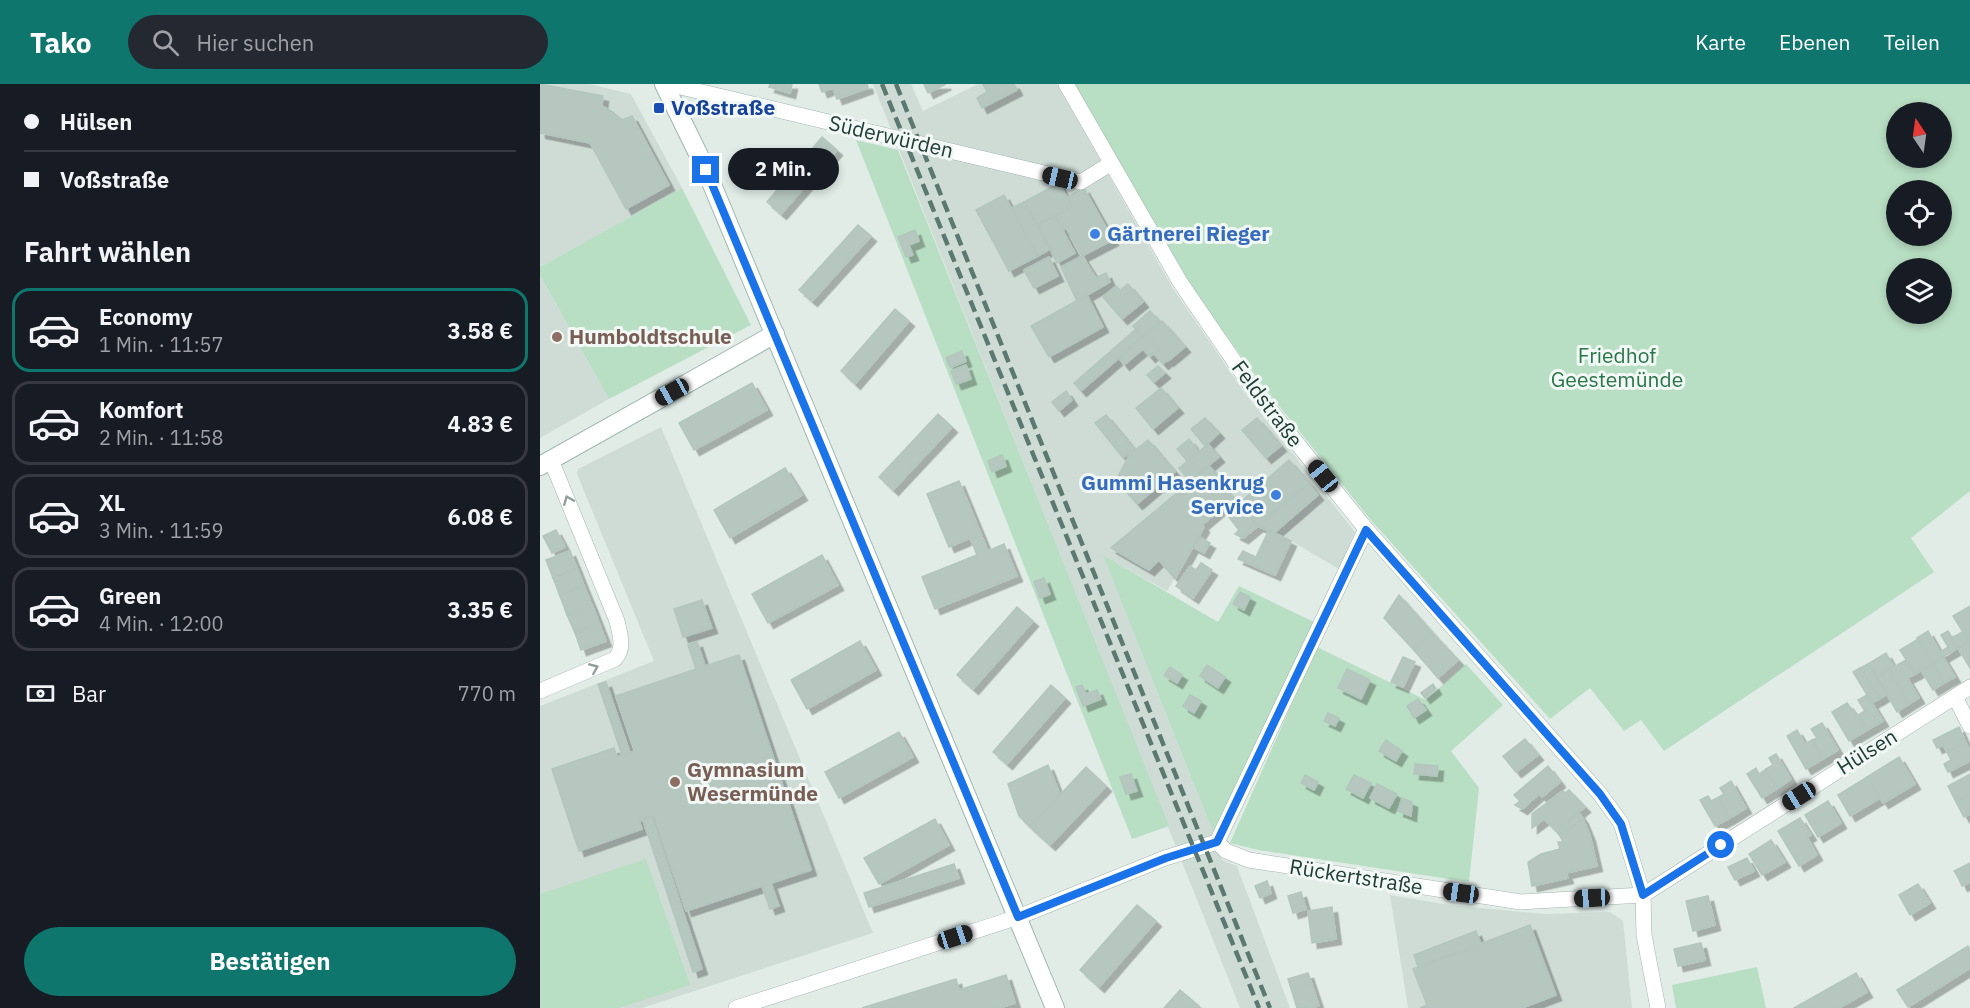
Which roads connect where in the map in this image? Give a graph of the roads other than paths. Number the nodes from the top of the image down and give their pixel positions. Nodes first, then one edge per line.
1 (666, 84) edge
2 (1066, 84) edge
3 (1110, 164) junction
4 (775, 334) junction
5 (546, 463) edge
6 (1366, 530) junction
7 (1970, 687) edge
8 (540, 691) edge
9 (1955, 697) junction
10 (1970, 726) edge
11 (1220, 836) junction
12 (1643, 895) junction
13 (1018, 917) junction
14 (736, 1008) edge
15 (1055, 1008) edge
16 (1658, 1008) edge

1 - 3 street, Süderwürden
1 - 4 street
2 - 3 street, Feldstraße
3 - 6 street, Feldstraße
4 - 5 street
4 - 13 street
8 -> 5 street
6 - 11 street
6 - 12 street, Feldstraße
7 - 9 street, Hülsen
9 - 10 street
9 - 12 street, Hülsen
11 - 12 street, Rückertstraße
11 - 13 street
12 - 16 street, Feldstraße
13 - 14 street
13 - 15 street

